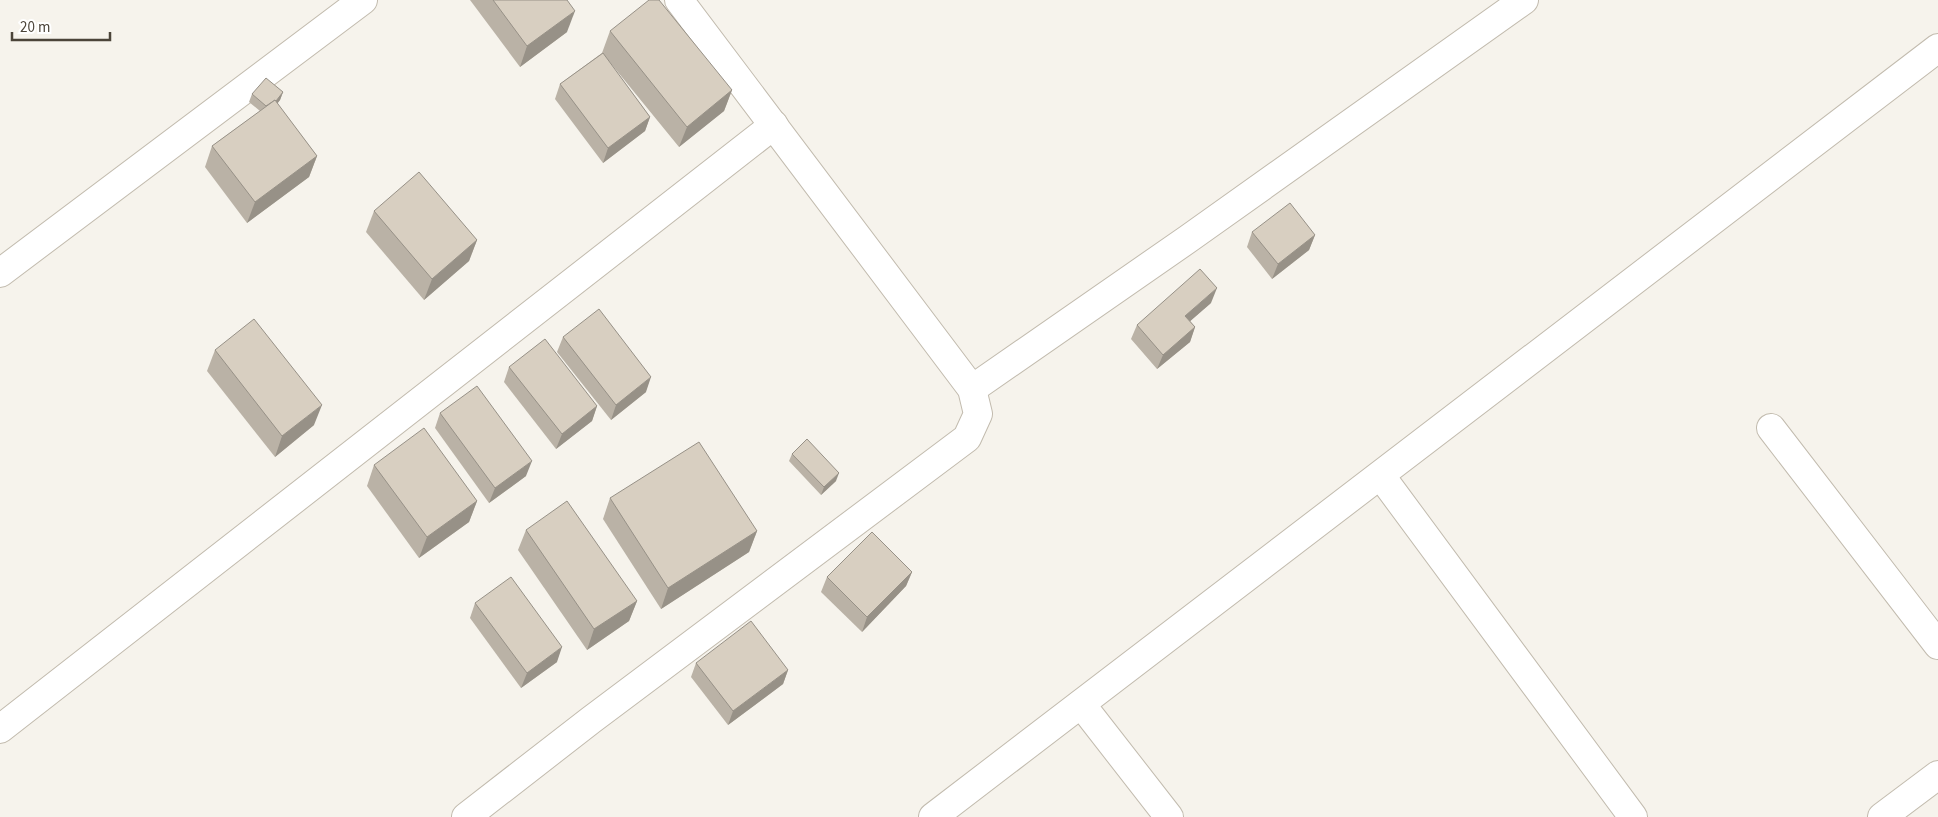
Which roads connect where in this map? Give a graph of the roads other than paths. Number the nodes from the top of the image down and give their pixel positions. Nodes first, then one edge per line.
1 (363, 0) edge
2 (680, 0) edge
3 (1524, 0) edge
4 (1938, 48) edge
5 (774, 125) junction
6 (0, 273) edge
7 (972, 389) junction
8 (1771, 428) dead end
9 (1381, 476) junction
10 (1938, 645) edge
11 (1081, 704) junction
12 (0, 729) edge
13 (1938, 775) edge
14 (466, 817) edge
15 (933, 817) edge
16 (1168, 817) edge
17 (1633, 817) edge
18 (1882, 817) edge

1 - 6 street
2 - 5 street
3 - 7 street
4 - 9 street
5 - 7 street
5 - 12 street
7 - 14 street
8 - 10 street
9 - 11 street
9 - 17 street
11 - 15 street
11 - 16 street
13 - 18 street

